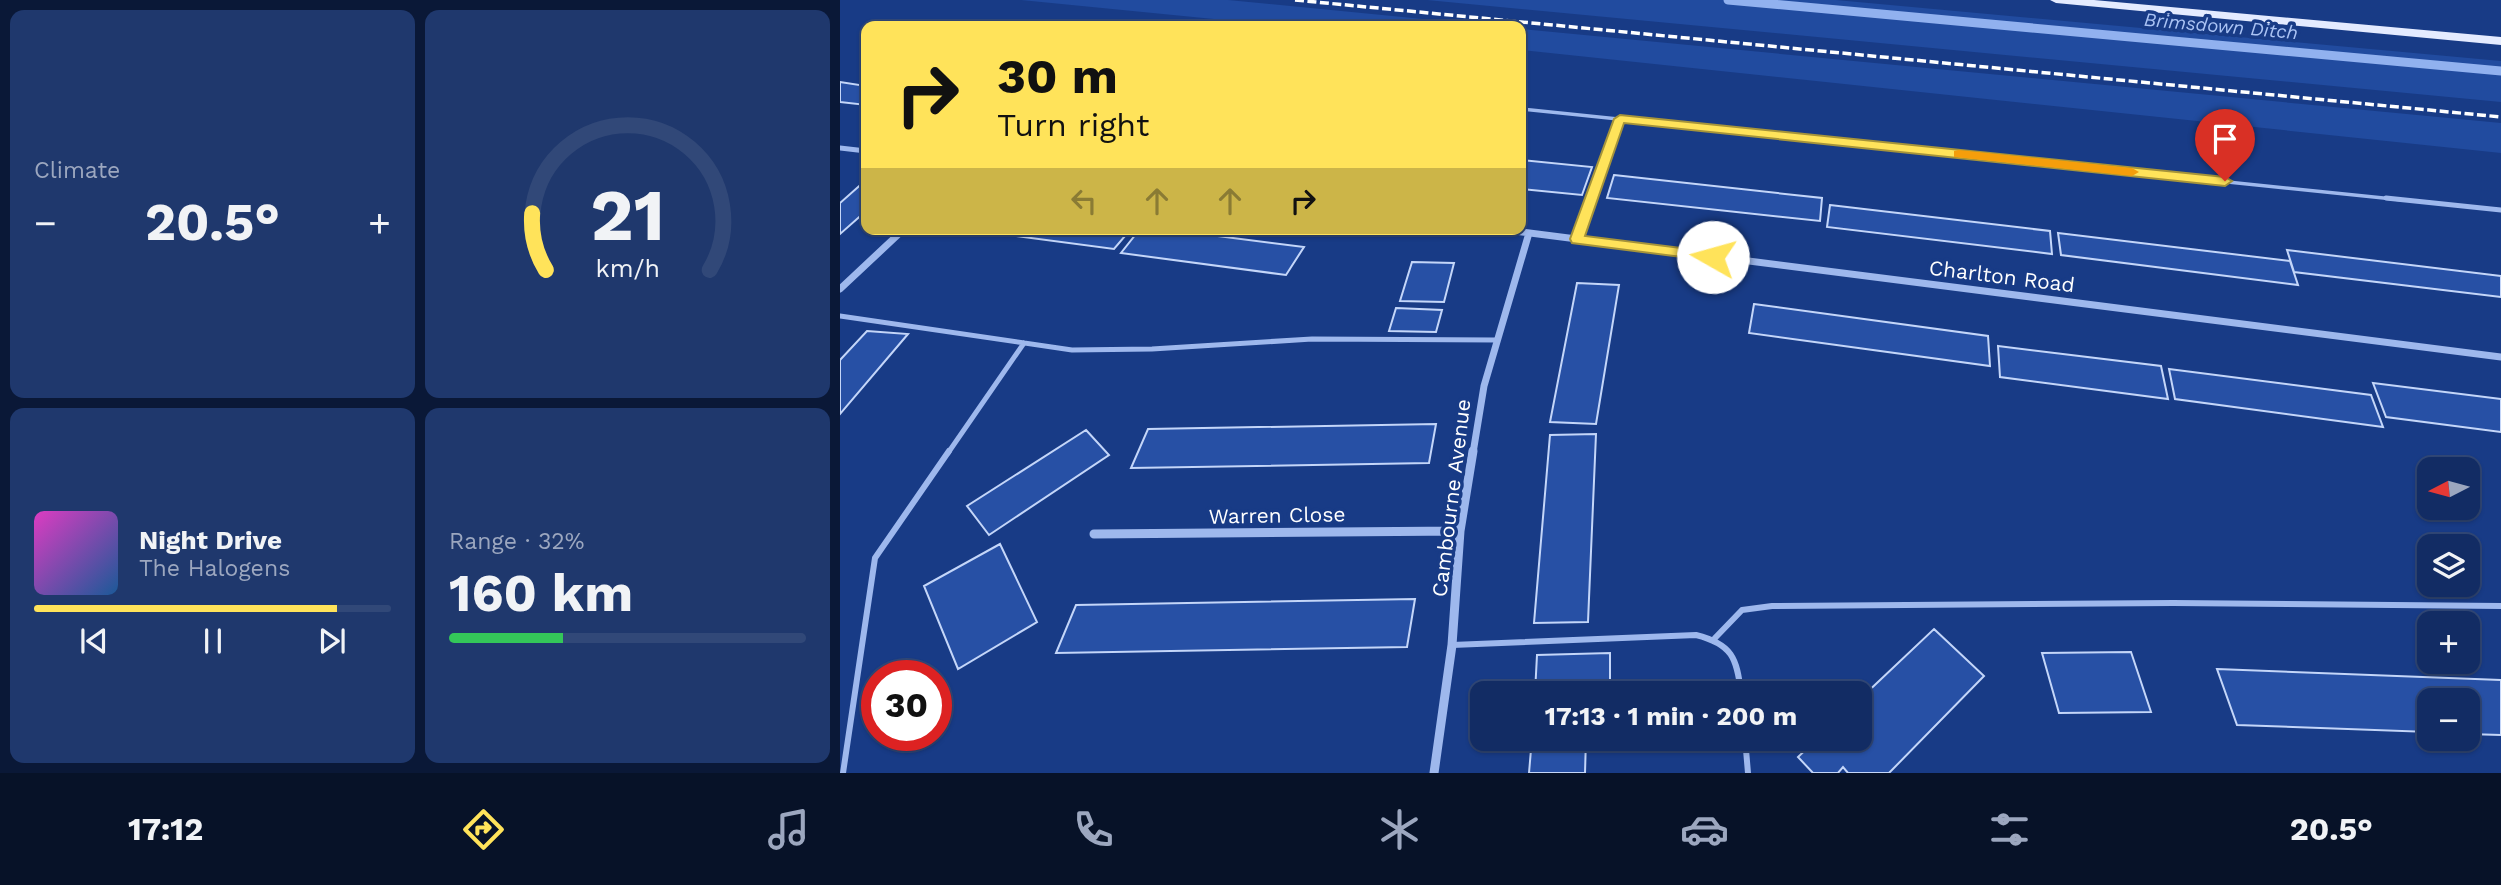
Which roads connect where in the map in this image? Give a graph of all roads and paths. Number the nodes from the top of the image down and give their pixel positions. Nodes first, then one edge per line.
1 (2056, 0) edge
2 (2501, 41) edge
3 (1526, 110) edge
4 (1620, 119) junction
5 (840, 148) edge
6 (861, 150) edge
7 (2501, 210) edge
8 (1526, 233) edge
9 (1529, 233) junction
10 (898, 235) edge
11 (1577, 239) junction
12 (840, 289) edge
13 (840, 316) edge
14 (1496, 340) junction
15 (1024, 342) junction
16 (2501, 357) edge
17 (1460, 531) junction
18 (1094, 534) dead end
19 (2501, 606) edge
20 (1715, 638) junction
21 (1452, 645) junction
22 (1740, 681) edge
23 (1746, 751) edge
24 (843, 773) edge
25 (1434, 773) edge
26 (1748, 773) edge

1 - 2 main road
3 - 4 lane
4 - 7 lane
4 - 11 lane
5 - 6 street
8 - 9 street, Charlton Road
9 - 11 street, Charlton Road
9 - 14 street, Cambourne Avenue
10 - 12 street
11 - 16 street, Charlton Road
13 - 15 lane
14 - 15 lane
14 - 17 street, Cambourne Avenue
15 - 24 lane
17 - 18 street, Warren Close
17 - 21 street, Cambourne Avenue
19 - 20 lane
20 - 21 lane
20 - 22 lane
21 - 25 street, Cambourne Avenue
23 - 26 lane

